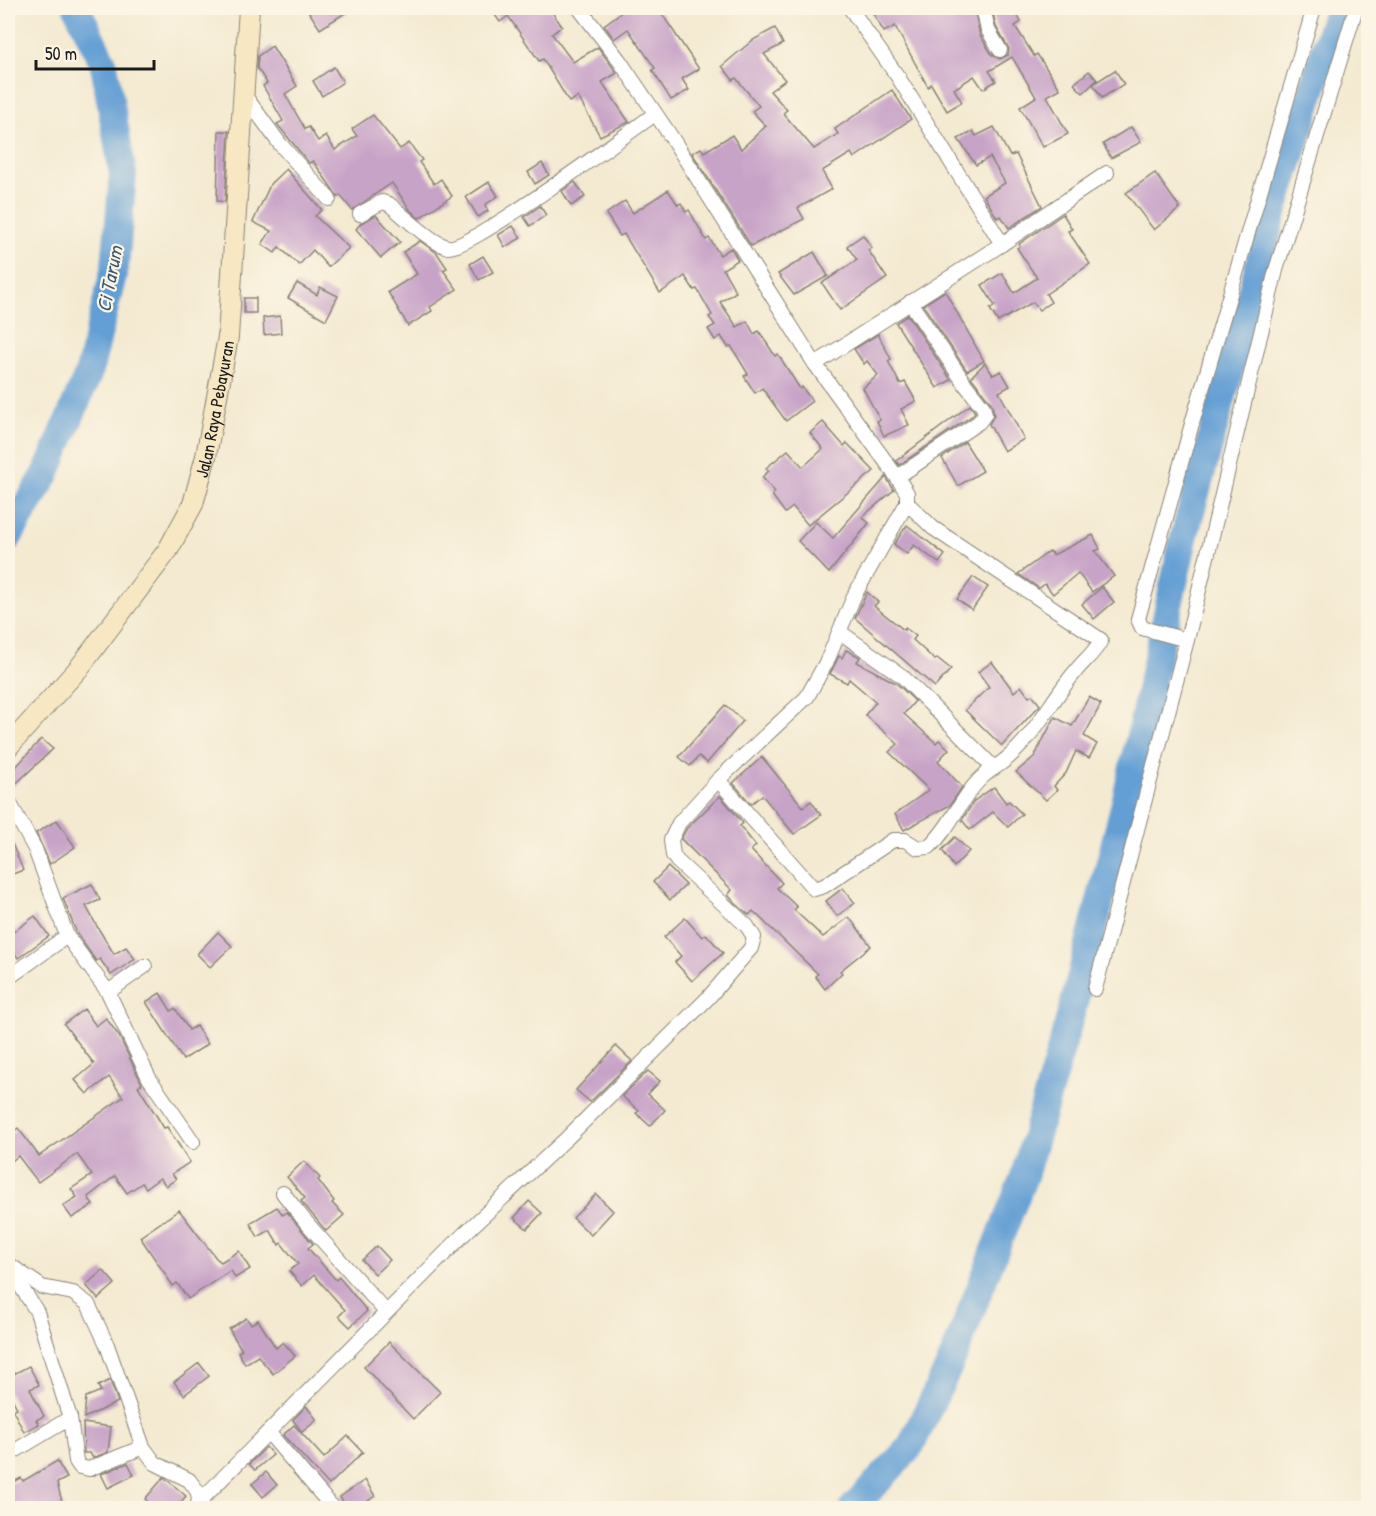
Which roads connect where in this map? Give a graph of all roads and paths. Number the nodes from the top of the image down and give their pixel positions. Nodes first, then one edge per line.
1 (249, 8) edge
2 (579, 8) edge
3 (850, 8) edge
4 (983, 8) edge
5 (1314, 8) edge
6 (1356, 8) edge
7 (1000, 51) dead end
8 (245, 96) junction
9 (655, 114) junction
10 (1107, 173) dead end
11 (329, 199) dead end
12 (360, 214) dead end
13 (1002, 244) junction
14 (910, 302) junction
15 (815, 364) junction
16 (897, 477) junction
17 (907, 503) junction
18 (840, 632) junction
19 (1183, 639) junction
20 (8, 747) edge
21 (994, 768) junction
22 (718, 780) junction
23 (8, 800) edge
24 (67, 936) junction
25 (145, 966) dead end
26 (8, 978) edge
27 (1095, 989) dead end
28 (108, 992) junction
29 (193, 1142) dead end
30 (283, 1193) dead end
31 (8, 1264) edge
32 (386, 1312) junction
33 (70, 1418) junction
34 (268, 1432) junction
35 (143, 1447) junction
36 (8, 1455) edge
37 (199, 1506) edge
38 (333, 1509) edge

1 - 8 main road, Jalan Raya Pebayuran
2 - 9 street
3 - 13 street
4 - 7 street
5 - 19 street
6 - 19 street
8 - 11 street
8 - 20 main road, Jalan Raya Pebayuran
9 - 12 street
9 - 15 street
10 - 13 street
13 - 14 street
14 - 15 street
14 - 16 street
15 - 16 street
16 - 17 street
17 - 18 street
17 - 21 street
18 - 21 street
18 - 22 street
19 - 27 street
21 - 22 street
22 - 32 street
23 - 24 street
24 - 26 street
24 - 28 street
25 - 28 street
28 - 29 street
30 - 32 street
31 - 33 street
31 - 35 street
32 - 34 street
33 - 35 street
33 - 36 street
34 - 37 street
34 - 38 street
35 - 37 street

